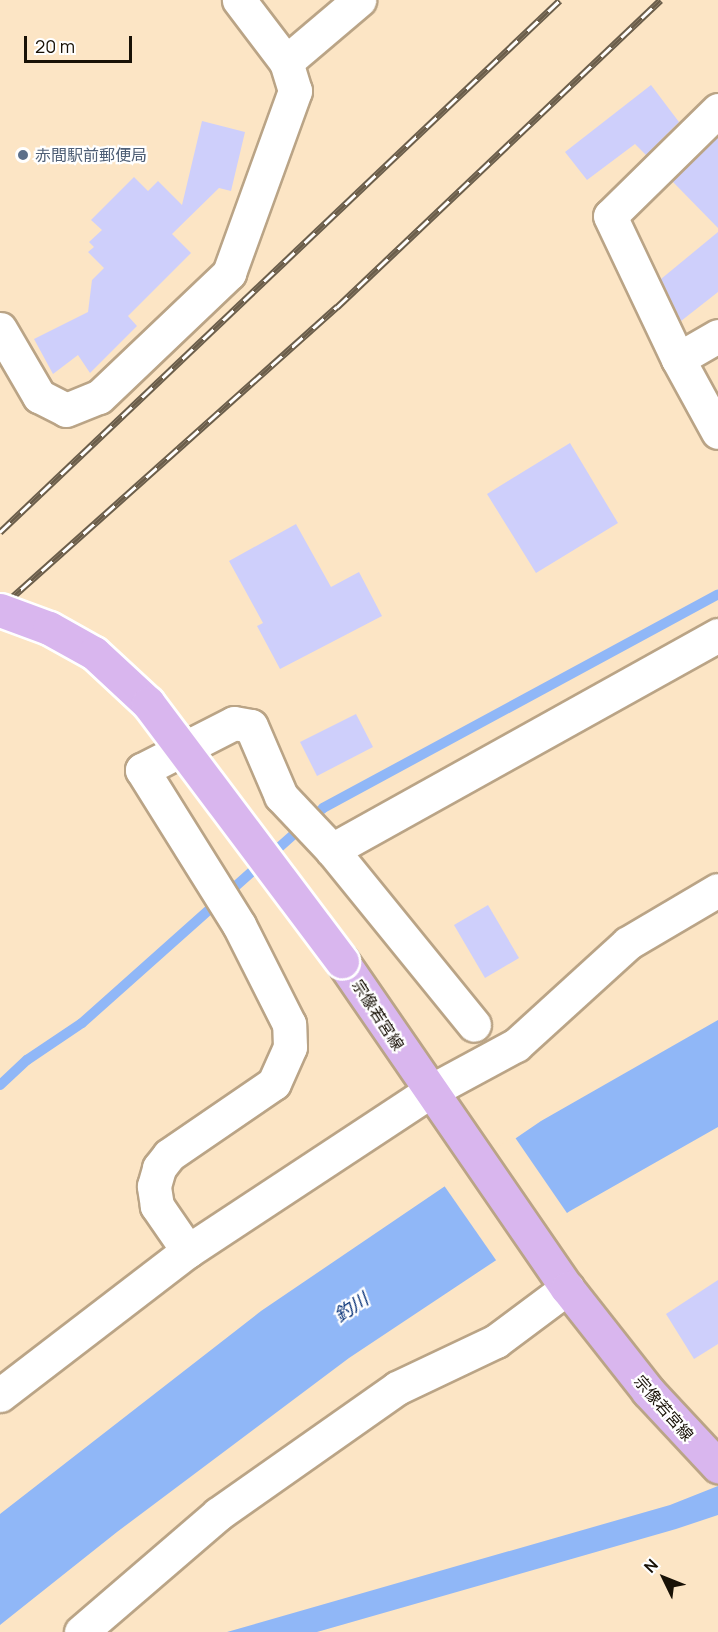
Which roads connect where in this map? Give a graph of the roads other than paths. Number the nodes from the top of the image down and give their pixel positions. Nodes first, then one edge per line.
1 (239, 0) edge
2 (359, 0) edge
3 (286, 62) junction
4 (718, 110) edge
5 (0, 329) edge
6 (718, 336) edge
7 (678, 359) junction
8 (718, 432) edge
9 (0, 610) edge
10 (718, 635) edge
11 (332, 850) junction
12 (718, 890) edge
13 (474, 1025) dead end
14 (429, 1092) junction
15 (188, 1251) junction
16 (564, 1284) junction
17 (0, 1395) edge
18 (718, 1466) edge
19 (81, 1632) edge

1 - 3 street
2 - 3 street
3 - 5 street
4 - 7 street
6 - 7 street
7 - 8 street
9 - 14 main road, 宗像若宮線, bridge
10 - 11 street
11 - 13 street
11 - 15 street
12 - 14 street
14 - 15 street
14 - 16 main road, 宗像若宮線
15 - 17 street
16 - 18 main road, 宗像若宮線
16 - 19 street

